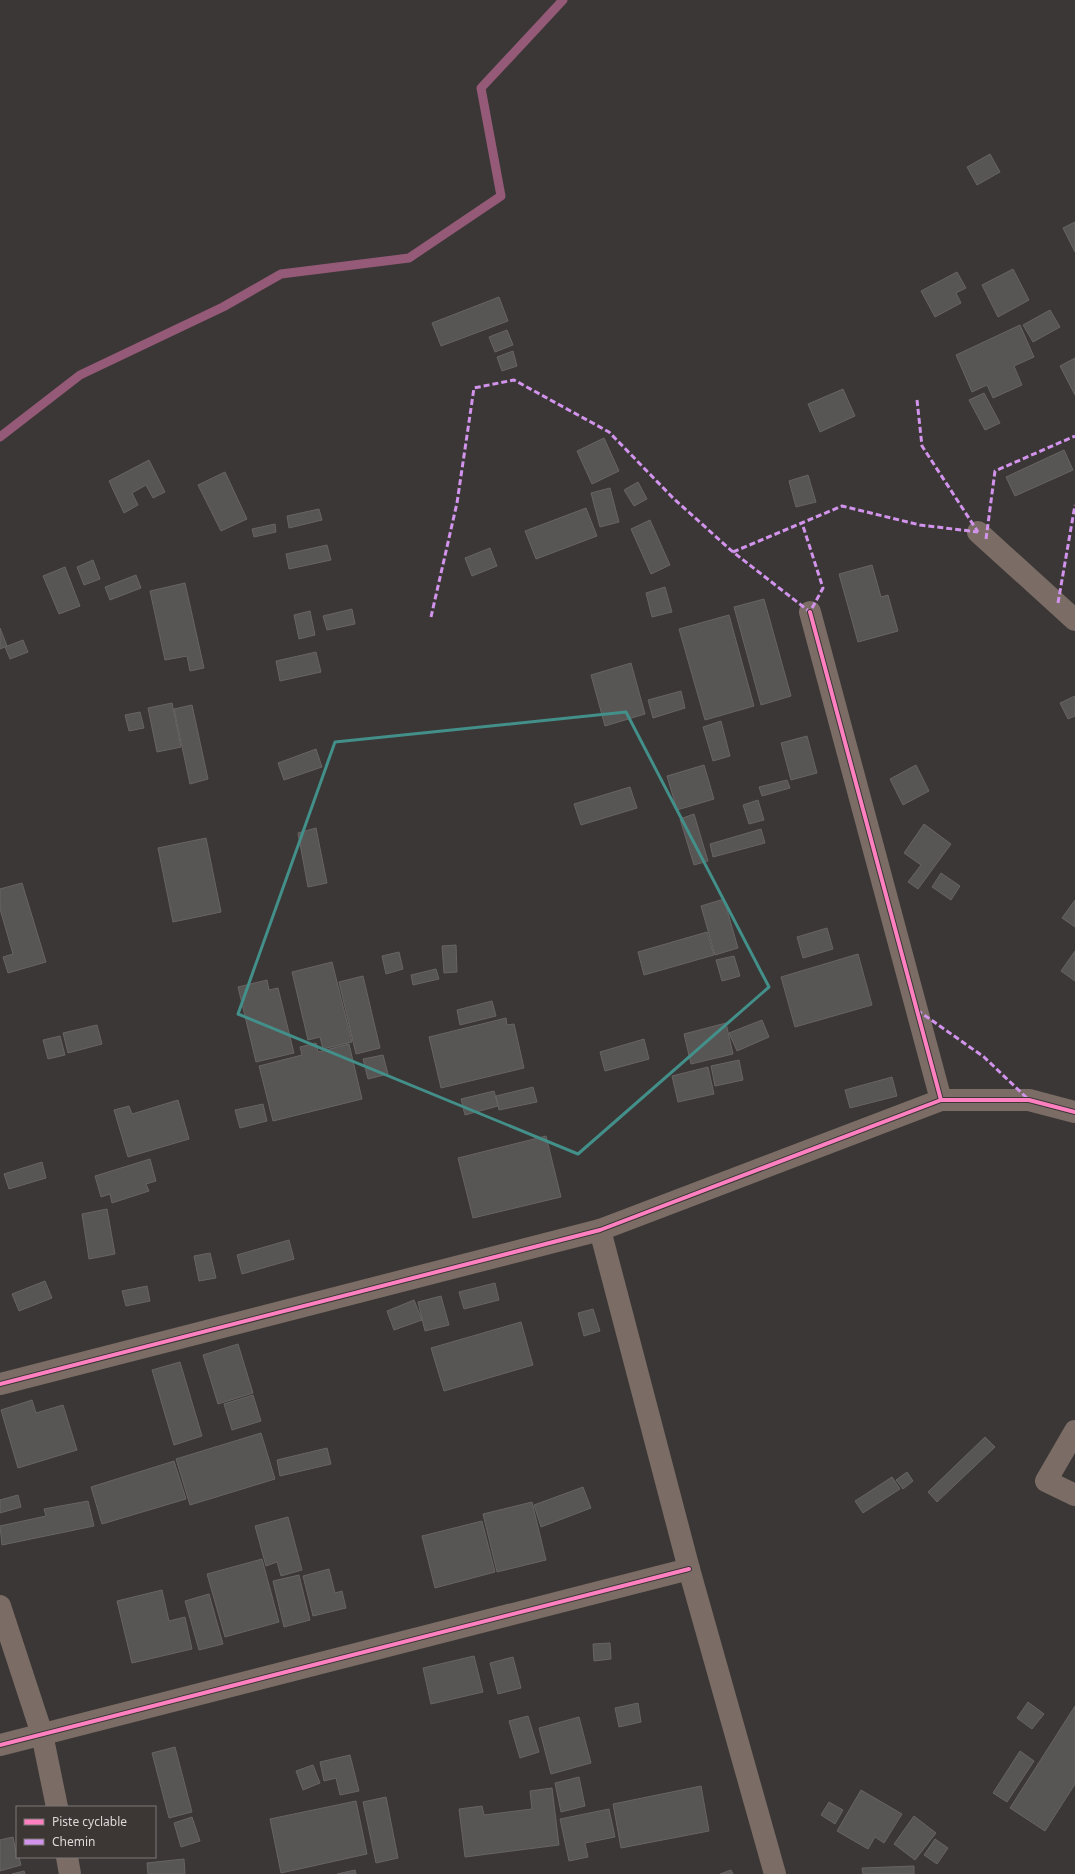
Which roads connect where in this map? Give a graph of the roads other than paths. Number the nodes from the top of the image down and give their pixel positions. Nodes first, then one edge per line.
1 (978, 532) dead end
2 (810, 612) dead end
3 (1075, 620) edge
4 (941, 1100) junction
5 (1075, 1112) edge
6 (600, 1230) junction
7 (0, 1384) edge
8 (1075, 1431) edge
9 (1075, 1495) edge
10 (689, 1569) junction
11 (0, 1606) edge
12 (42, 1734) junction
13 (0, 1745) edge
14 (57, 1806) edge
15 (67, 1858) edge
16 (70, 1874) edge
17 (775, 1874) edge

1 - 3 street
2 - 4 street
4 - 5 street
4 - 6 street
6 - 7 street
6 - 10 street
8 - 9 street
10 - 12 street
10 - 17 street
11 - 12 street
12 - 13 street
12 - 14 street
15 - 16 street

